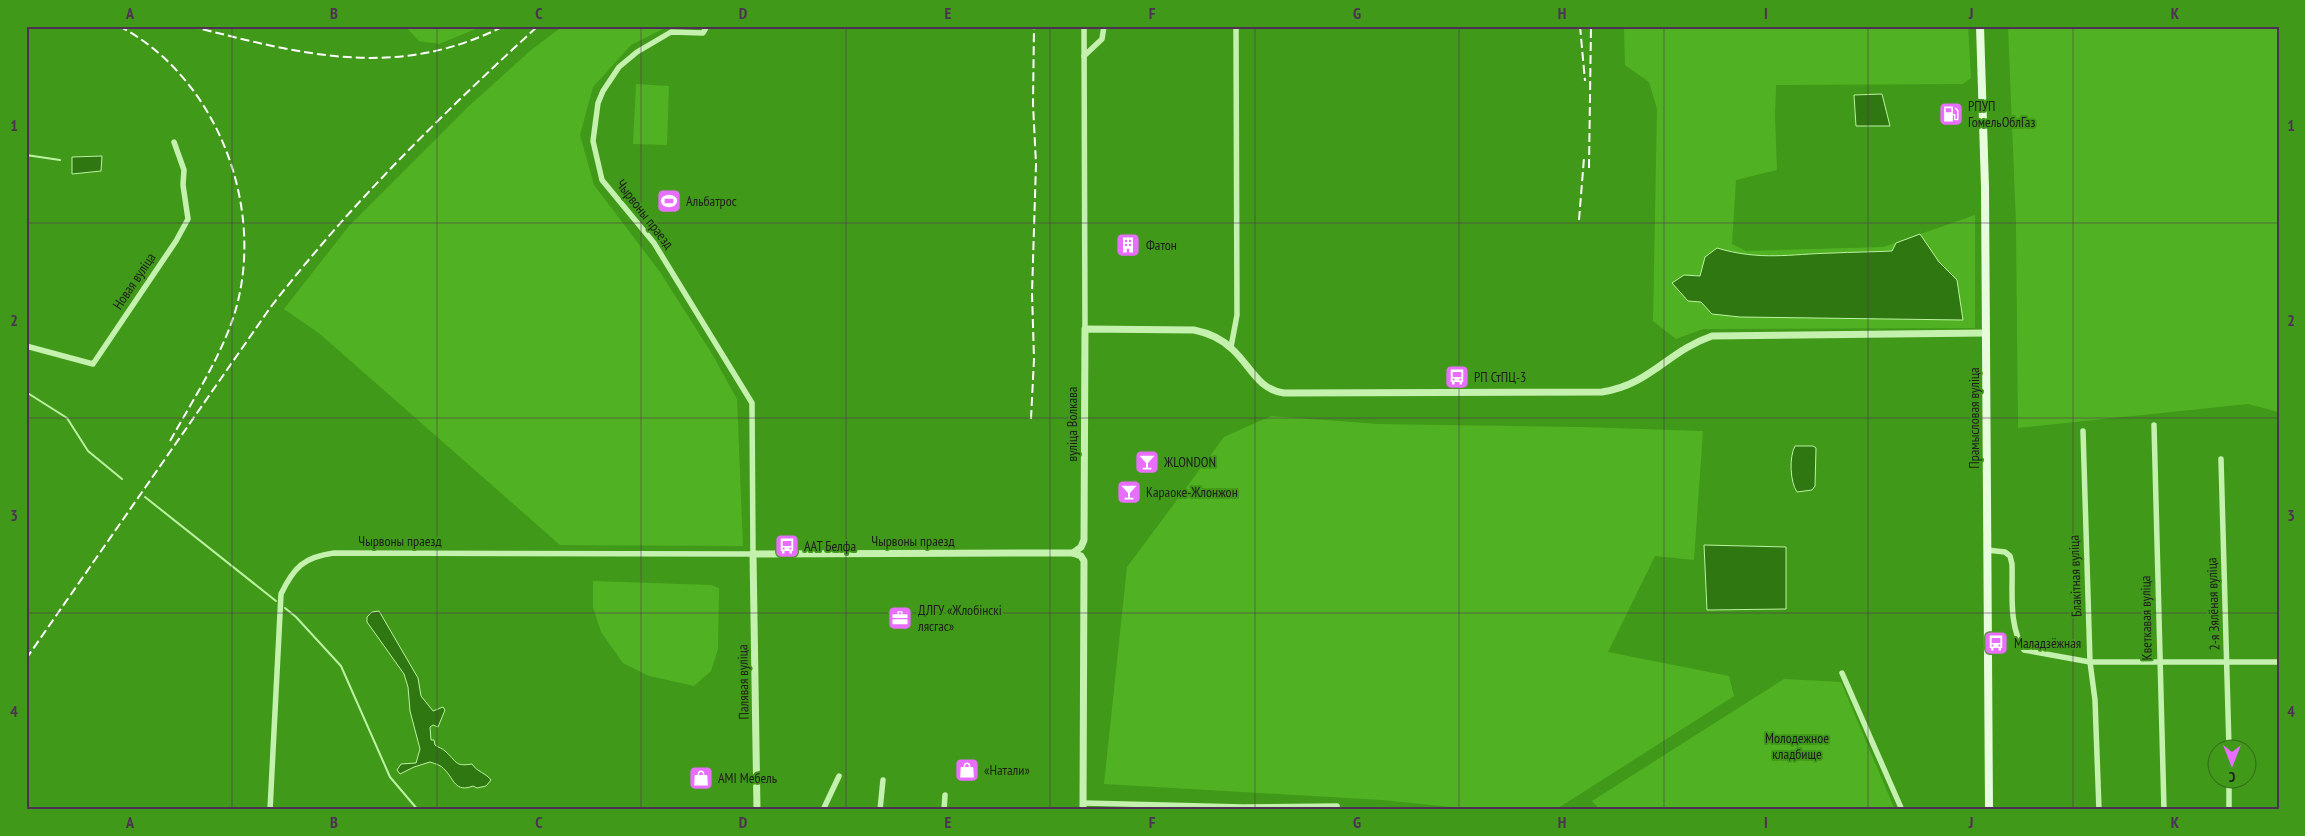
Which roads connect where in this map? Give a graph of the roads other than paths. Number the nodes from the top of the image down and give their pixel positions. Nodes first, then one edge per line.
1 (707, 26) edge
2 (1084, 26) edge
3 (1104, 26) edge
4 (1236, 26) edge
5 (1980, 26) edge
6 (1084, 56) junction
7 (174, 142) dead end
8 (1085, 328) junction
9 (1986, 333) junction
10 (26, 346) edge
11 (1231, 347) junction
12 (2154, 425) dead end
13 (2083, 431) dead end
14 (2221, 459) dead end
15 (1987, 550) junction
16 (1072, 553) junction
17 (753, 554) junction
18 (2090, 662) junction
19 (2227, 662) junction
20 (2279, 662) edge
21 (2160, 663) junction
22 (1842, 673) dead end
23 (2229, 738) edge
24 (839, 776) dead end
25 (883, 780) dead end
26 (2229, 788) edge
27 (945, 795) dead end
28 (1084, 806) edge
29 (270, 810) edge
30 (757, 810) edge
31 (823, 810) edge
32 (880, 810) edge
33 (944, 810) edge
34 (1337, 810) edge
35 (1902, 810) edge
36 (1989, 810) edge
37 (2099, 810) edge
38 (2164, 810) edge
39 (2230, 810) edge

1 - 17 street, Чырвоны праезд
2 - 6 street, вуліца Волкава
3 - 6 street
4 - 11 street
5 - 9 main road, Прамысловая вуліца
6 - 8 street, вуліца Волкава
7 - 10 street, Новая вуліца
8 - 11 street
8 - 16 street, вуліца Волкава
9 - 11 street
9 - 15 main road, Прамысловая вуліца
12 - 21 street, Кветкавая вуліца
13 - 18 street, Блакітная вуліца
14 - 19 street, 2-я Зялёная вуліца
15 - 18 street
15 - 36 main road, Прамысловая вуліца
16 - 17 street, Чырвоны праезд
16 - 28 street
17 - 29 street, Чырвоны праезд
17 - 30 street, Палявая вуліца
18 - 21 street
18 - 37 street, Блакітная вуліца
19 - 20 street
19 - 21 street
19 - 23 street, 2-я Зялёная вуліца
21 - 38 street, Кветкавая вуліца
22 - 35 street
24 - 31 street
25 - 32 street
26 - 39 street
27 - 33 street
28 - 34 street

